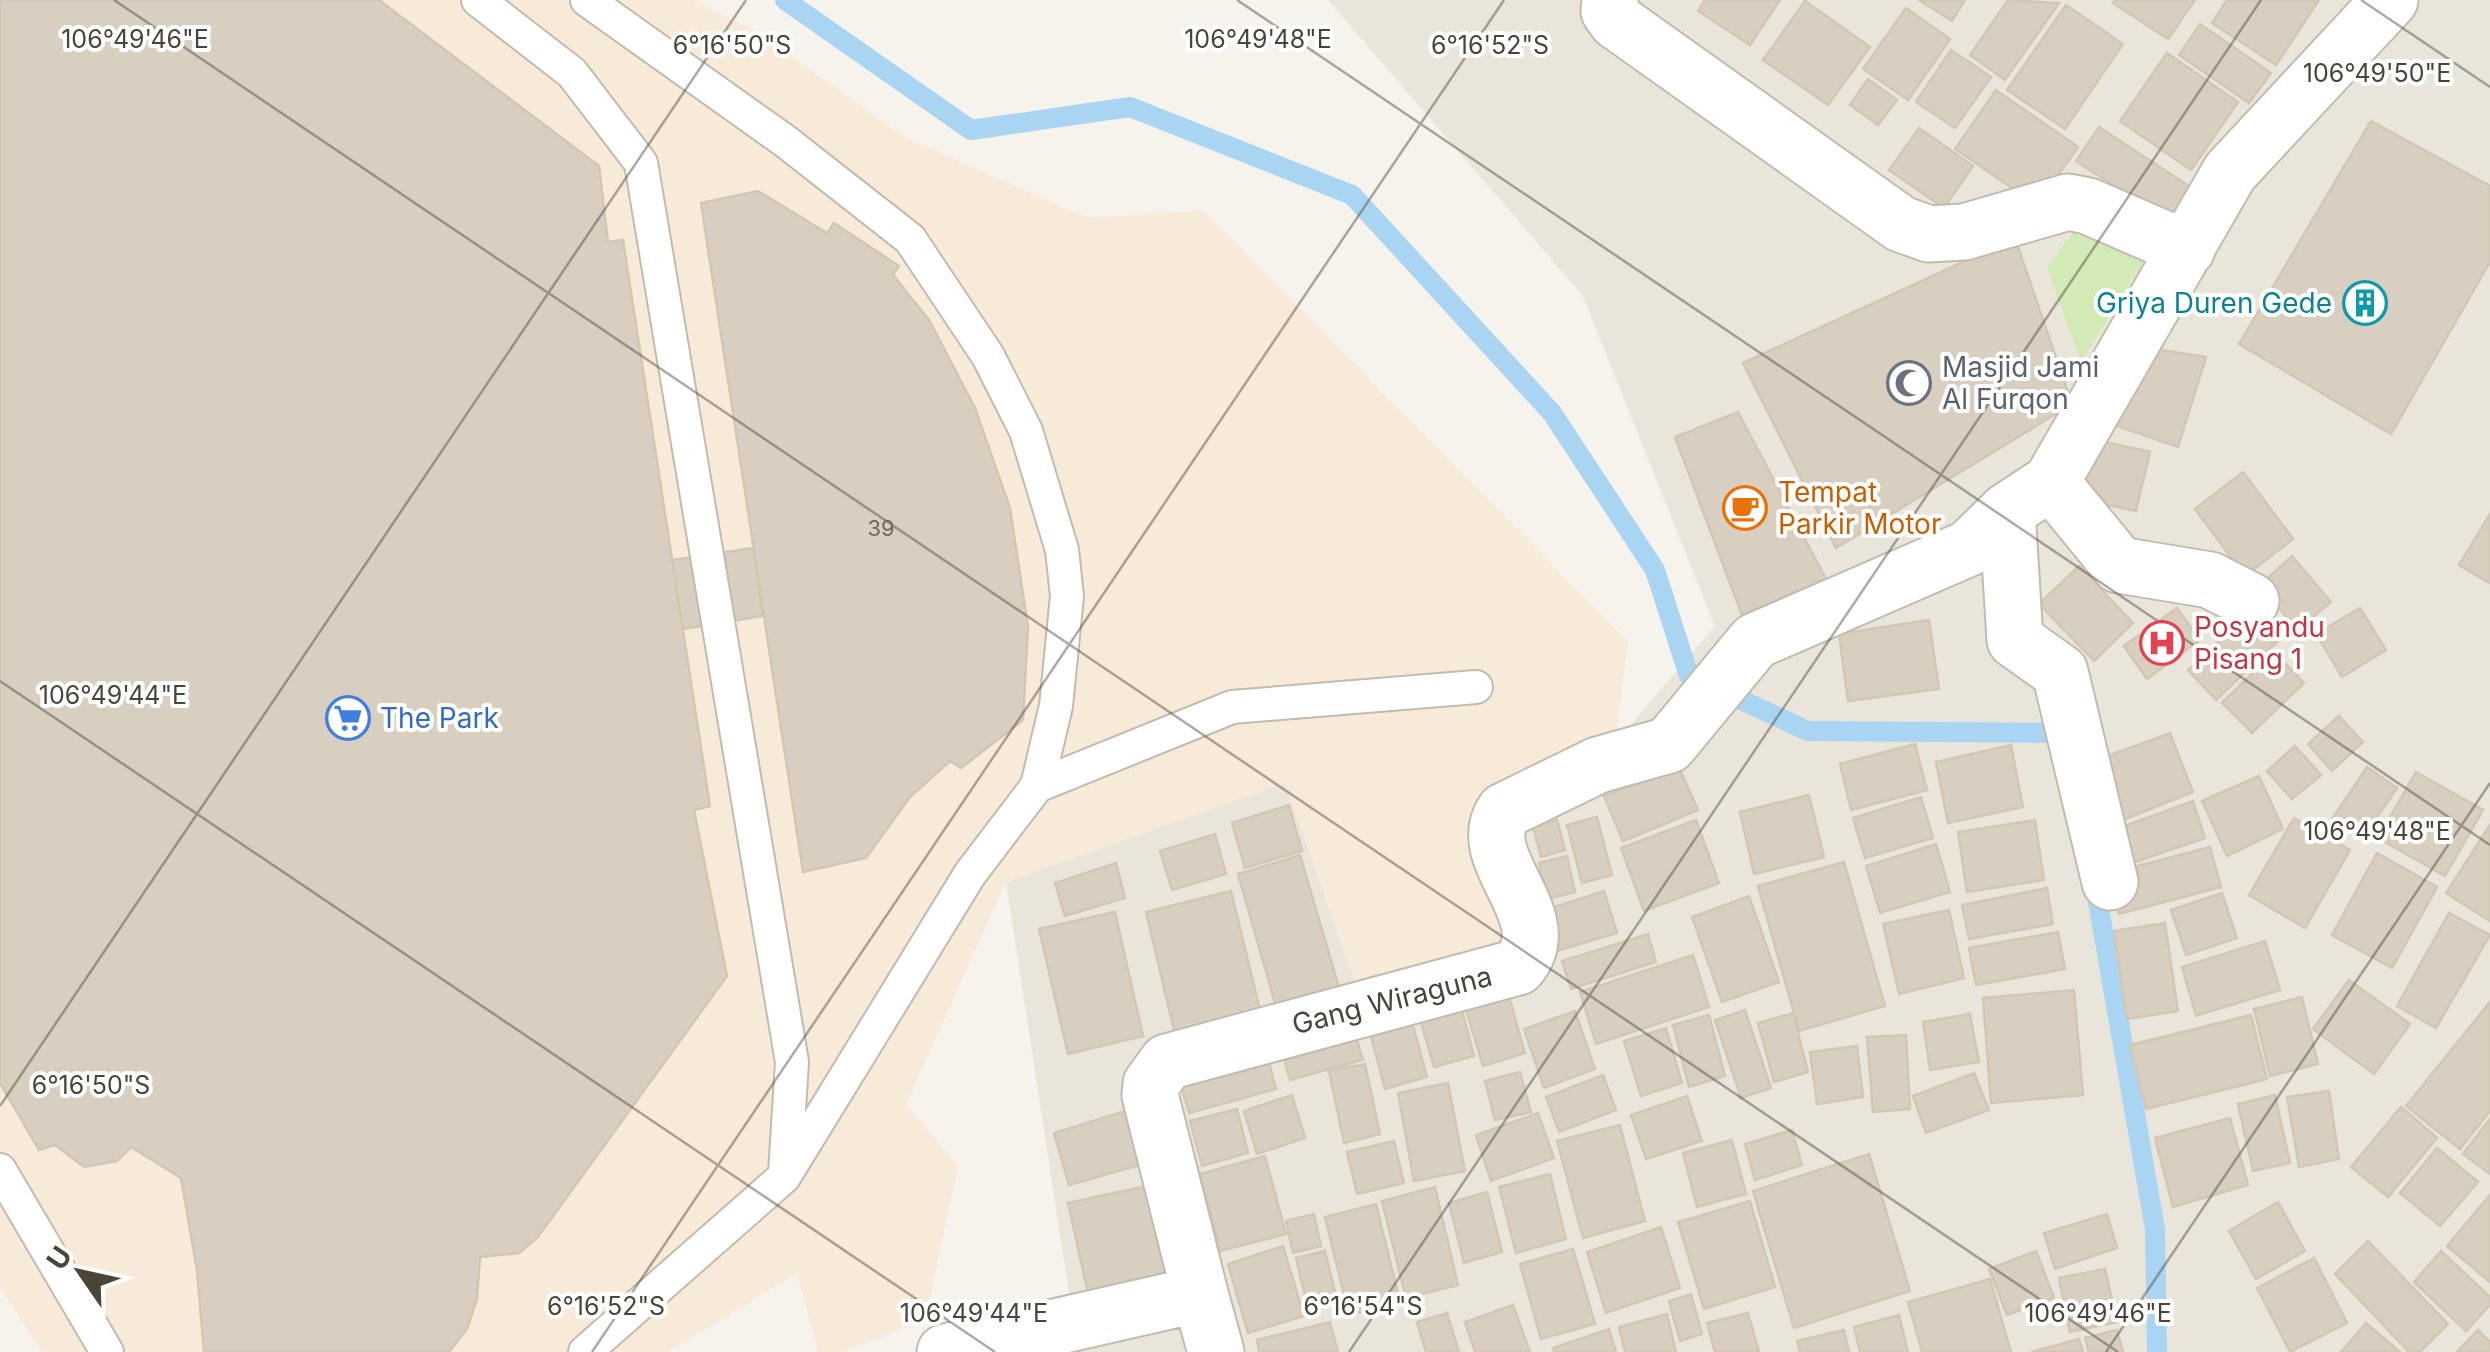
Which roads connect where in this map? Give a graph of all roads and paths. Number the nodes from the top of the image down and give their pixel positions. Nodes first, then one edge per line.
1 (478, 0) edge
2 (587, 0) edge
3 (1610, 0) edge
4 (2390, 0) edge
5 (2187, 249) junction
6 (2029, 496) junction
7 (2252, 601) dead end
8 (1476, 688) dead end
9 (1038, 786) junction
10 (2110, 882) dead end
11 (0, 1170) edge
12 (784, 1177) junction
13 (1200, 1294) junction
14 (107, 1352) edge
15 (585, 1352) edge
16 (945, 1352) edge
17 (1216, 1352) edge

1 - 12 lane
2 - 9 lane
3 - 5 street
4 - 5 street
5 - 6 street
6 - 7 street
6 - 10 street
6 - 13 street, Gang Wiraguna
8 - 9 lane
9 - 12 lane
11 - 14 lane
12 - 15 lane
13 - 16 street
13 - 17 street, Gang Wiraguna

